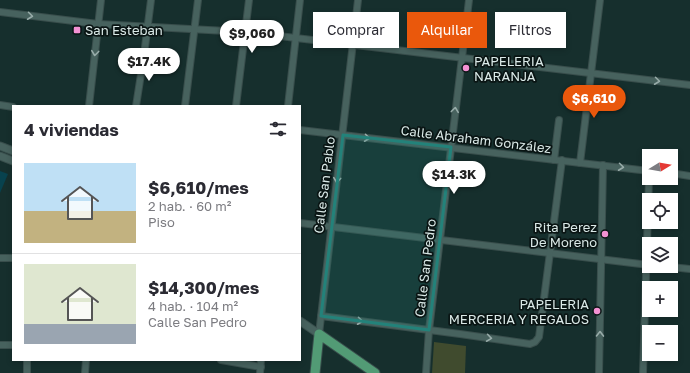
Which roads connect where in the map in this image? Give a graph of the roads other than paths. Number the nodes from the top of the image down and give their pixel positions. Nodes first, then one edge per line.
1 (101, 0) edge
2 (151, 0) edge
3 (198, 0) edge
4 (249, 0) edge
5 (300, 0) edge
6 (358, 0) edge
7 (469, 0) edge
8 (600, 0) edge
9 (0, 12) edge
10 (357, 12) edge
11 (98, 24) junction
12 (148, 27) junction
13 (194, 29) junction
14 (245, 32) junction
15 (296, 38) junction
16 (313, 40) edge
17 (353, 48) edge
18 (384, 48) edge
19 (462, 58) junction
20 (590, 73) junction
21 (690, 85) edge
22 (0, 105) edge
23 (89, 105) edge
24 (136, 105) edge
25 (185, 105) edge
26 (236, 105) edge
27 (288, 105) edge
28 (12, 107) edge
29 (559, 120) dead end
30 (301, 130) edge
31 (343, 135) junction
32 (0, 146) edge
33 (451, 147) junction
34 (12, 152) edge
35 (0, 156) edge
36 (554, 160) junction
37 (562, 160) junction
38 (12, 161) edge
39 (580, 162) junction
40 (603, 165) junction
41 (642, 170) edge
42 (678, 174) edge
43 (690, 176) edge
44 (649, 185) edge
45 (301, 223) edge
46 (332, 227) junction
47 (648, 237) edge
48 (440, 240) junction
49 (550, 253) junction
50 (0, 258) edge
51 (12, 258) edge
52 (601, 259) junction
53 (642, 263) edge
54 (678, 268) edge
55 (690, 269) edge
56 (648, 273) edge
57 (321, 316) junction
58 (301, 322) edge
59 (429, 330) junction
60 (319, 334) junction
61 (0, 345) edge
62 (12, 345) edge
63 (27, 361) edge
64 (86, 361) edge
65 (227, 361) edge
66 (261, 367) edge
67 (27, 373) edge
68 (85, 373) edge
69 (315, 373) edge
70 (374, 373) edge
71 (426, 373) edge
72 (599, 373) edge
73 (643, 373) edge

1 - 11 street
2 - 12 street
3 - 13 street
4 - 14 street
5 - 15 street
6 - 10 street, Calle San Pablo
7 - 19 street, Calle San Pedro
8 - 20 street
9 -> 11 street
11 - 12 street
11 -> 23 street
12 - 13 street
12 - 24 street
13 - 14 street
13 - 25 street
14 - 15 street
14 - 26 street
15 - 16 street
15 - 27 street
17 - 31 street, Calle San Pablo
18 - 19 street
19 - 20 street
33 -> 19 street, Calle San Pedro
20 -> 21 street
20 - 39 street
22 - 28 street
29 - 36 street
30 - 31 street, Calle Abraham González
31 -> 33 street, Calle Abraham González
31 -> 46 street, Calle San Pablo
32 - 34 street
33 - 36 street, Calle Abraham González
33 - 48 street, Calle San Pedro
35 - 38 street
36 - 37 street, Calle Abraham González
37 - 39 street, Calle Abraham González
37 - 49 street
39 - 40 street, Calle Abraham González
40 -> 41 street, Calle Abraham González
40 - 52 street
42 - 43 street
44 - 47 street
45 - 46 street
46 - 48 street
46 - 57 street, Calle San Pablo
48 - 49 street
48 - 59 street, Calle San Pedro
49 - 52 street
59 -> 49 street
50 - 51 street
52 - 53 street
72 -> 52 street
54 - 55 street
56 - 73 street
57 -> 59 street
57 - 60 street, Calle San Pablo
58 - 60 street
59 - 71 street, Calle San Pedro
60 - 69 main road, Calle San Pablo
60 - 70 main road
61 - 62 street
63 - 67 street
64 - 68 street
65 - 66 street

